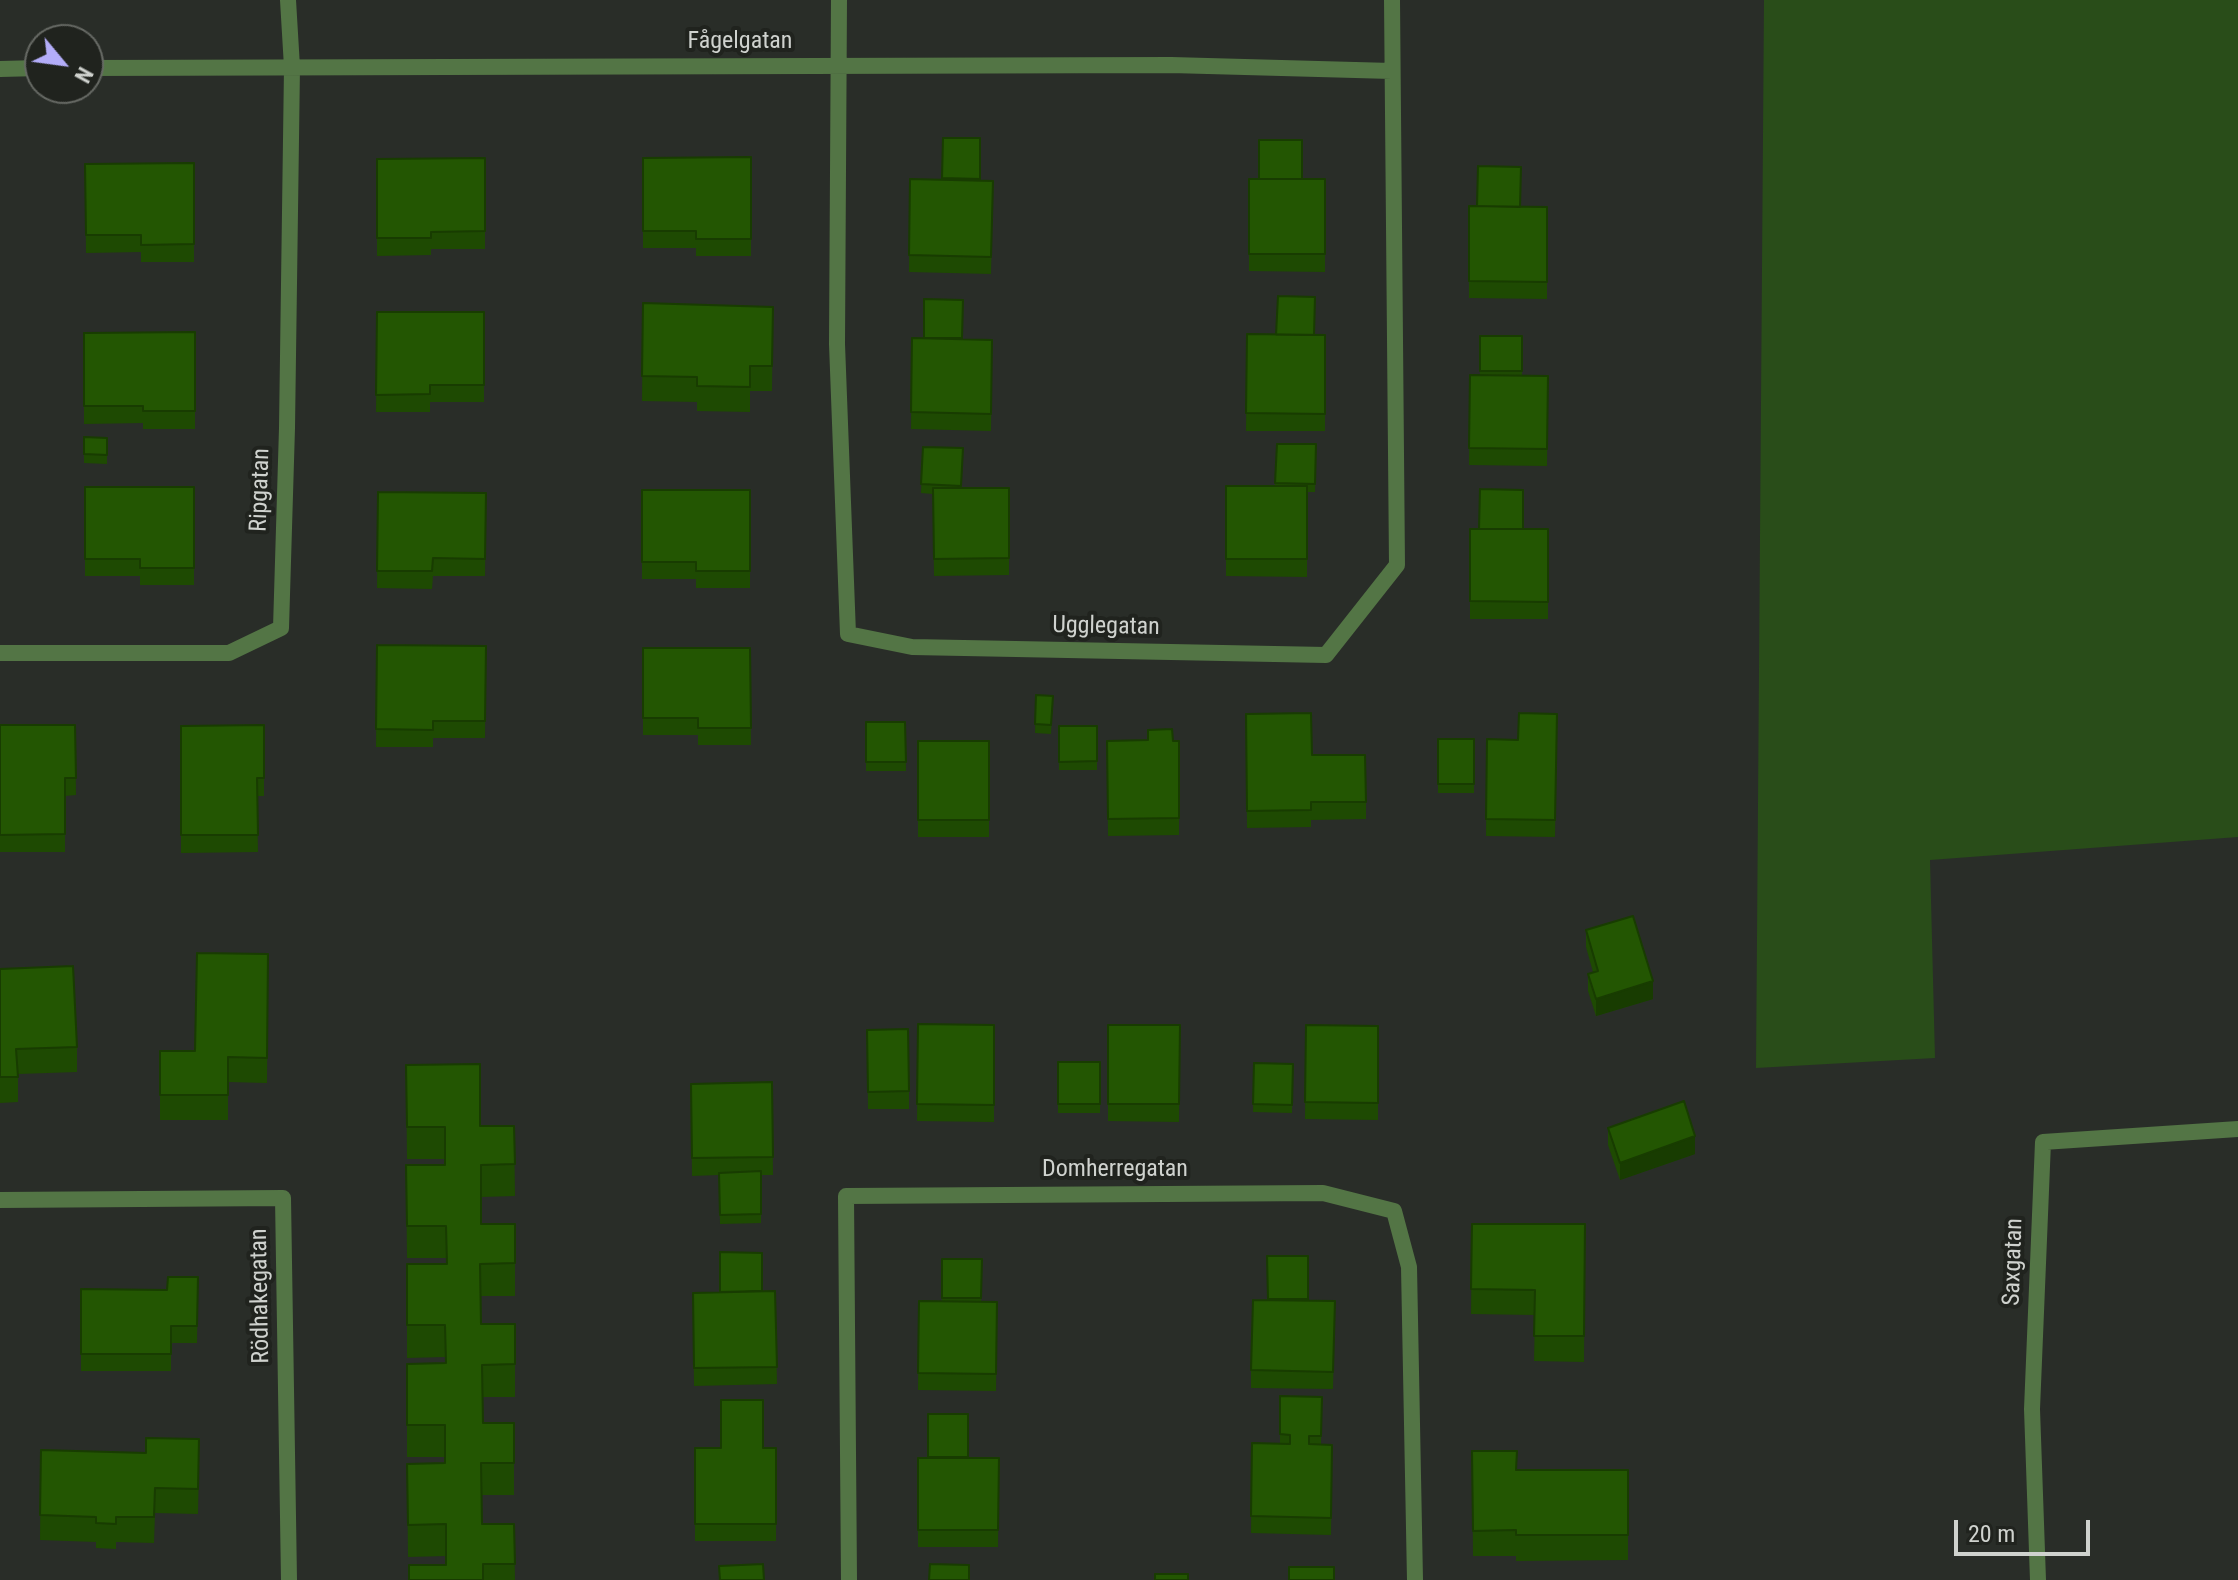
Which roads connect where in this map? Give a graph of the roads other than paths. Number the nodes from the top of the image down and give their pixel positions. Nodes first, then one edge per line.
1 (288, 0) edge
2 (839, 0) edge
3 (1392, 0) edge
4 (837, 66) junction
5 (292, 67) junction
6 (24, 68) edge
7 (104, 68) edge
8 (0, 69) edge
9 (1392, 71) junction
10 (0, 653) edge
11 (2238, 1129) edge
12 (0, 1200) edge
13 (289, 1580) edge
14 (849, 1580) edge
15 (1415, 1580) edge
16 (2038, 1580) edge

1 - 5 street
2 - 4 street
3 - 9 street
4 - 5 street, Fågelgatan
4 - 9 street, Fågelgatan
4 - 9 street, Ugglegatan
5 - 7 street, Fågelgatan
5 - 10 street, Ripgatan
6 - 8 street
11 - 16 street, Saxgatan
12 - 13 street, Rödhakegatan
14 - 15 street, Domherregatan

